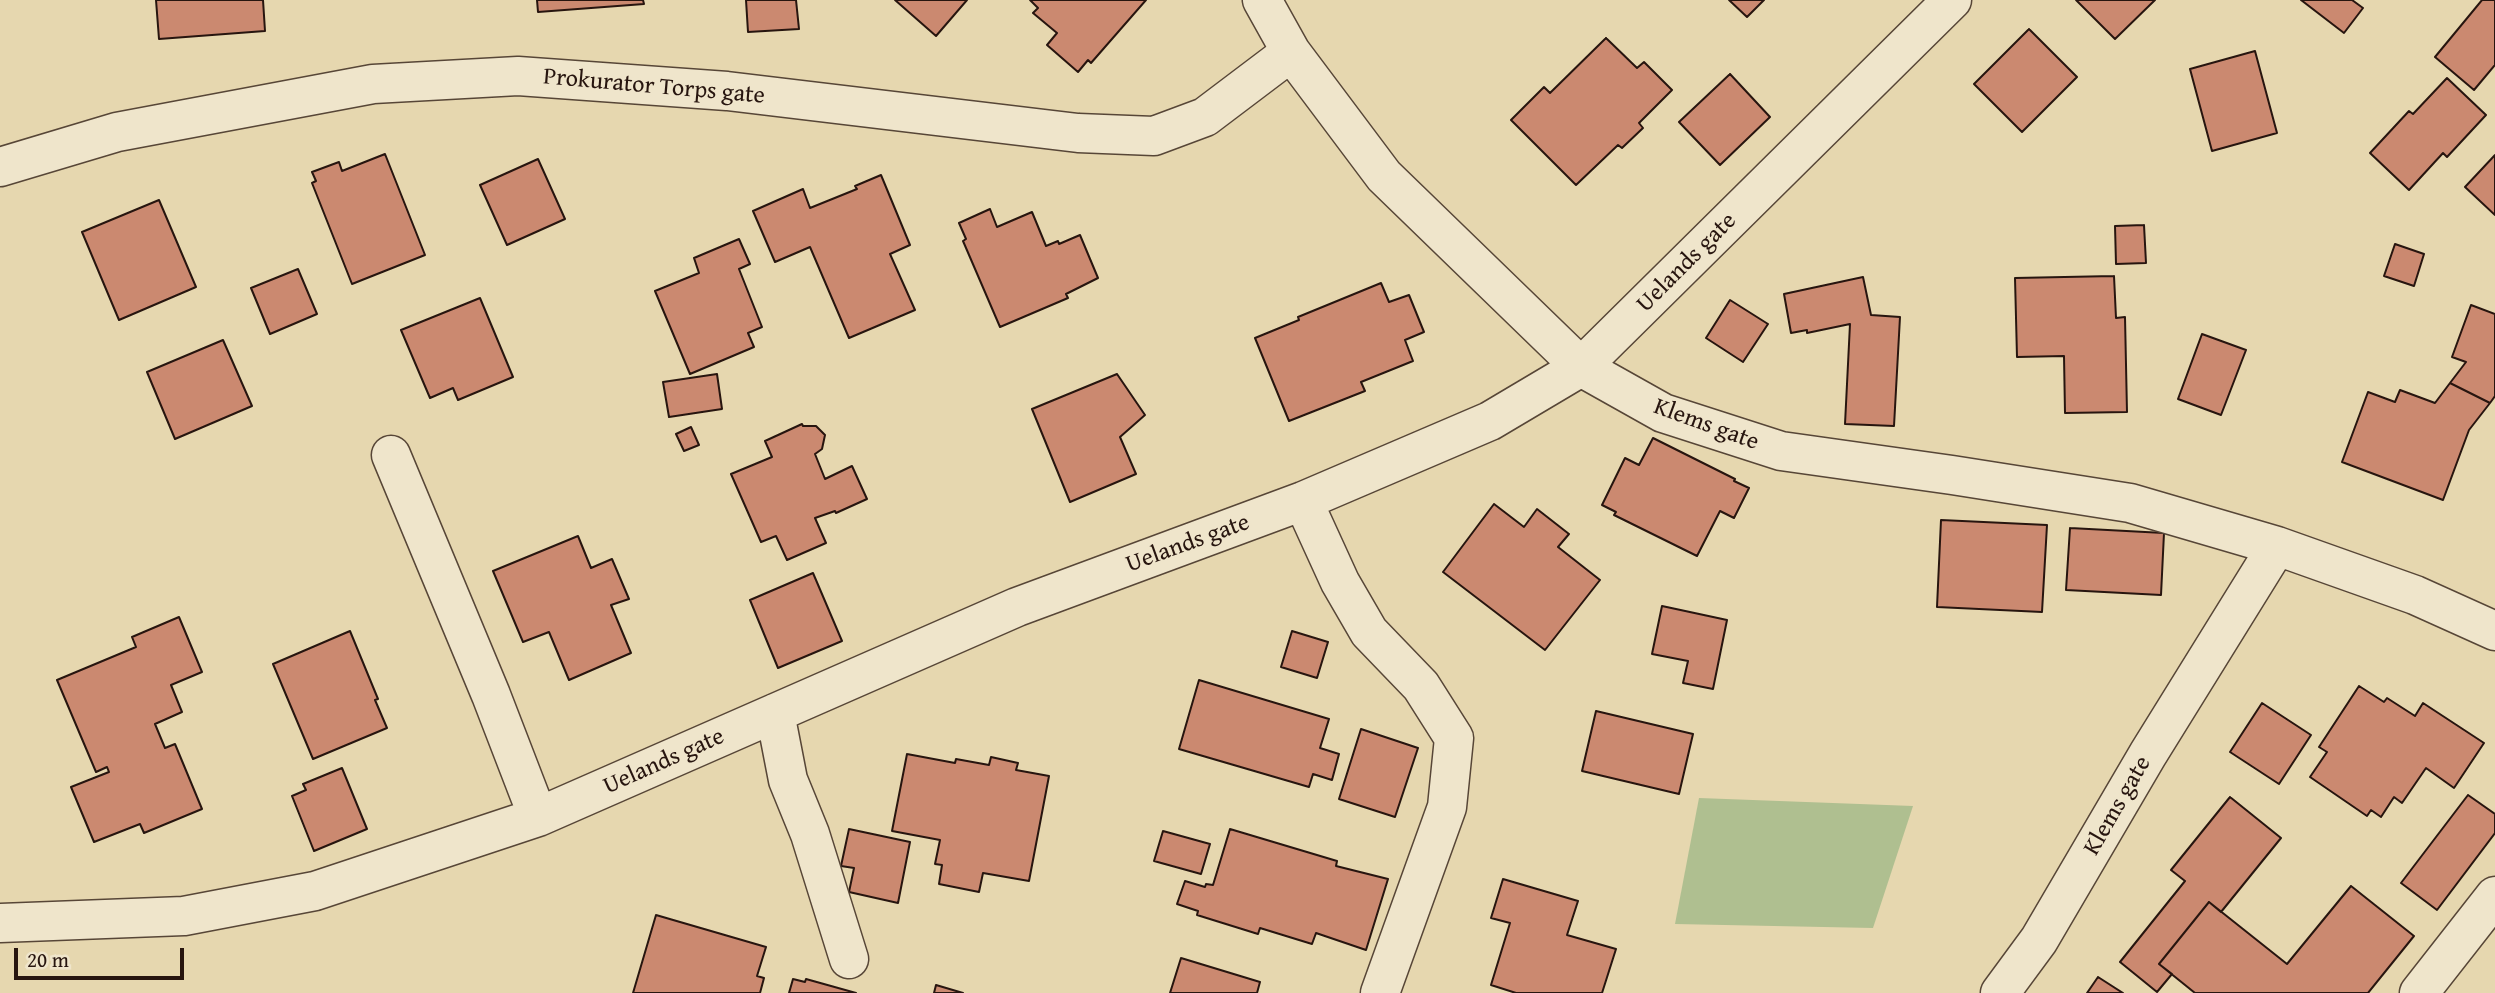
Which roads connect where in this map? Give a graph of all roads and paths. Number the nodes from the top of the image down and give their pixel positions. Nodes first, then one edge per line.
1 (1262, 0) edge
2 (1952, 0) edge
3 (1291, 51) junction
4 (0, 167) edge
5 (1581, 367) junction
6 (391, 455) dead end
7 (1303, 501) junction
8 (2277, 546) junction
9 (2495, 631) edge
10 (775, 713) junction
11 (538, 817) junction
12 (2495, 896) edge
13 (0, 923) edge
14 (849, 959) dead end
15 (1380, 993) edge
16 (2000, 993) edge
17 (2419, 993) edge

1 - 3 street, Klems gate
2 - 5 street, Uelands gate
3 - 4 street, Prokurator Torps gate
3 - 5 street, Klems gate
5 - 7 street, Uelands gate
5 - 8 street, Klems gate
6 - 11 street
7 - 10 street, Uelands gate
7 - 15 street
8 - 9 street, Klems gate
8 - 16 street, Klems gate
10 - 11 street, Uelands gate
10 - 14 street
11 - 13 street, Uelands gate
12 - 17 street

